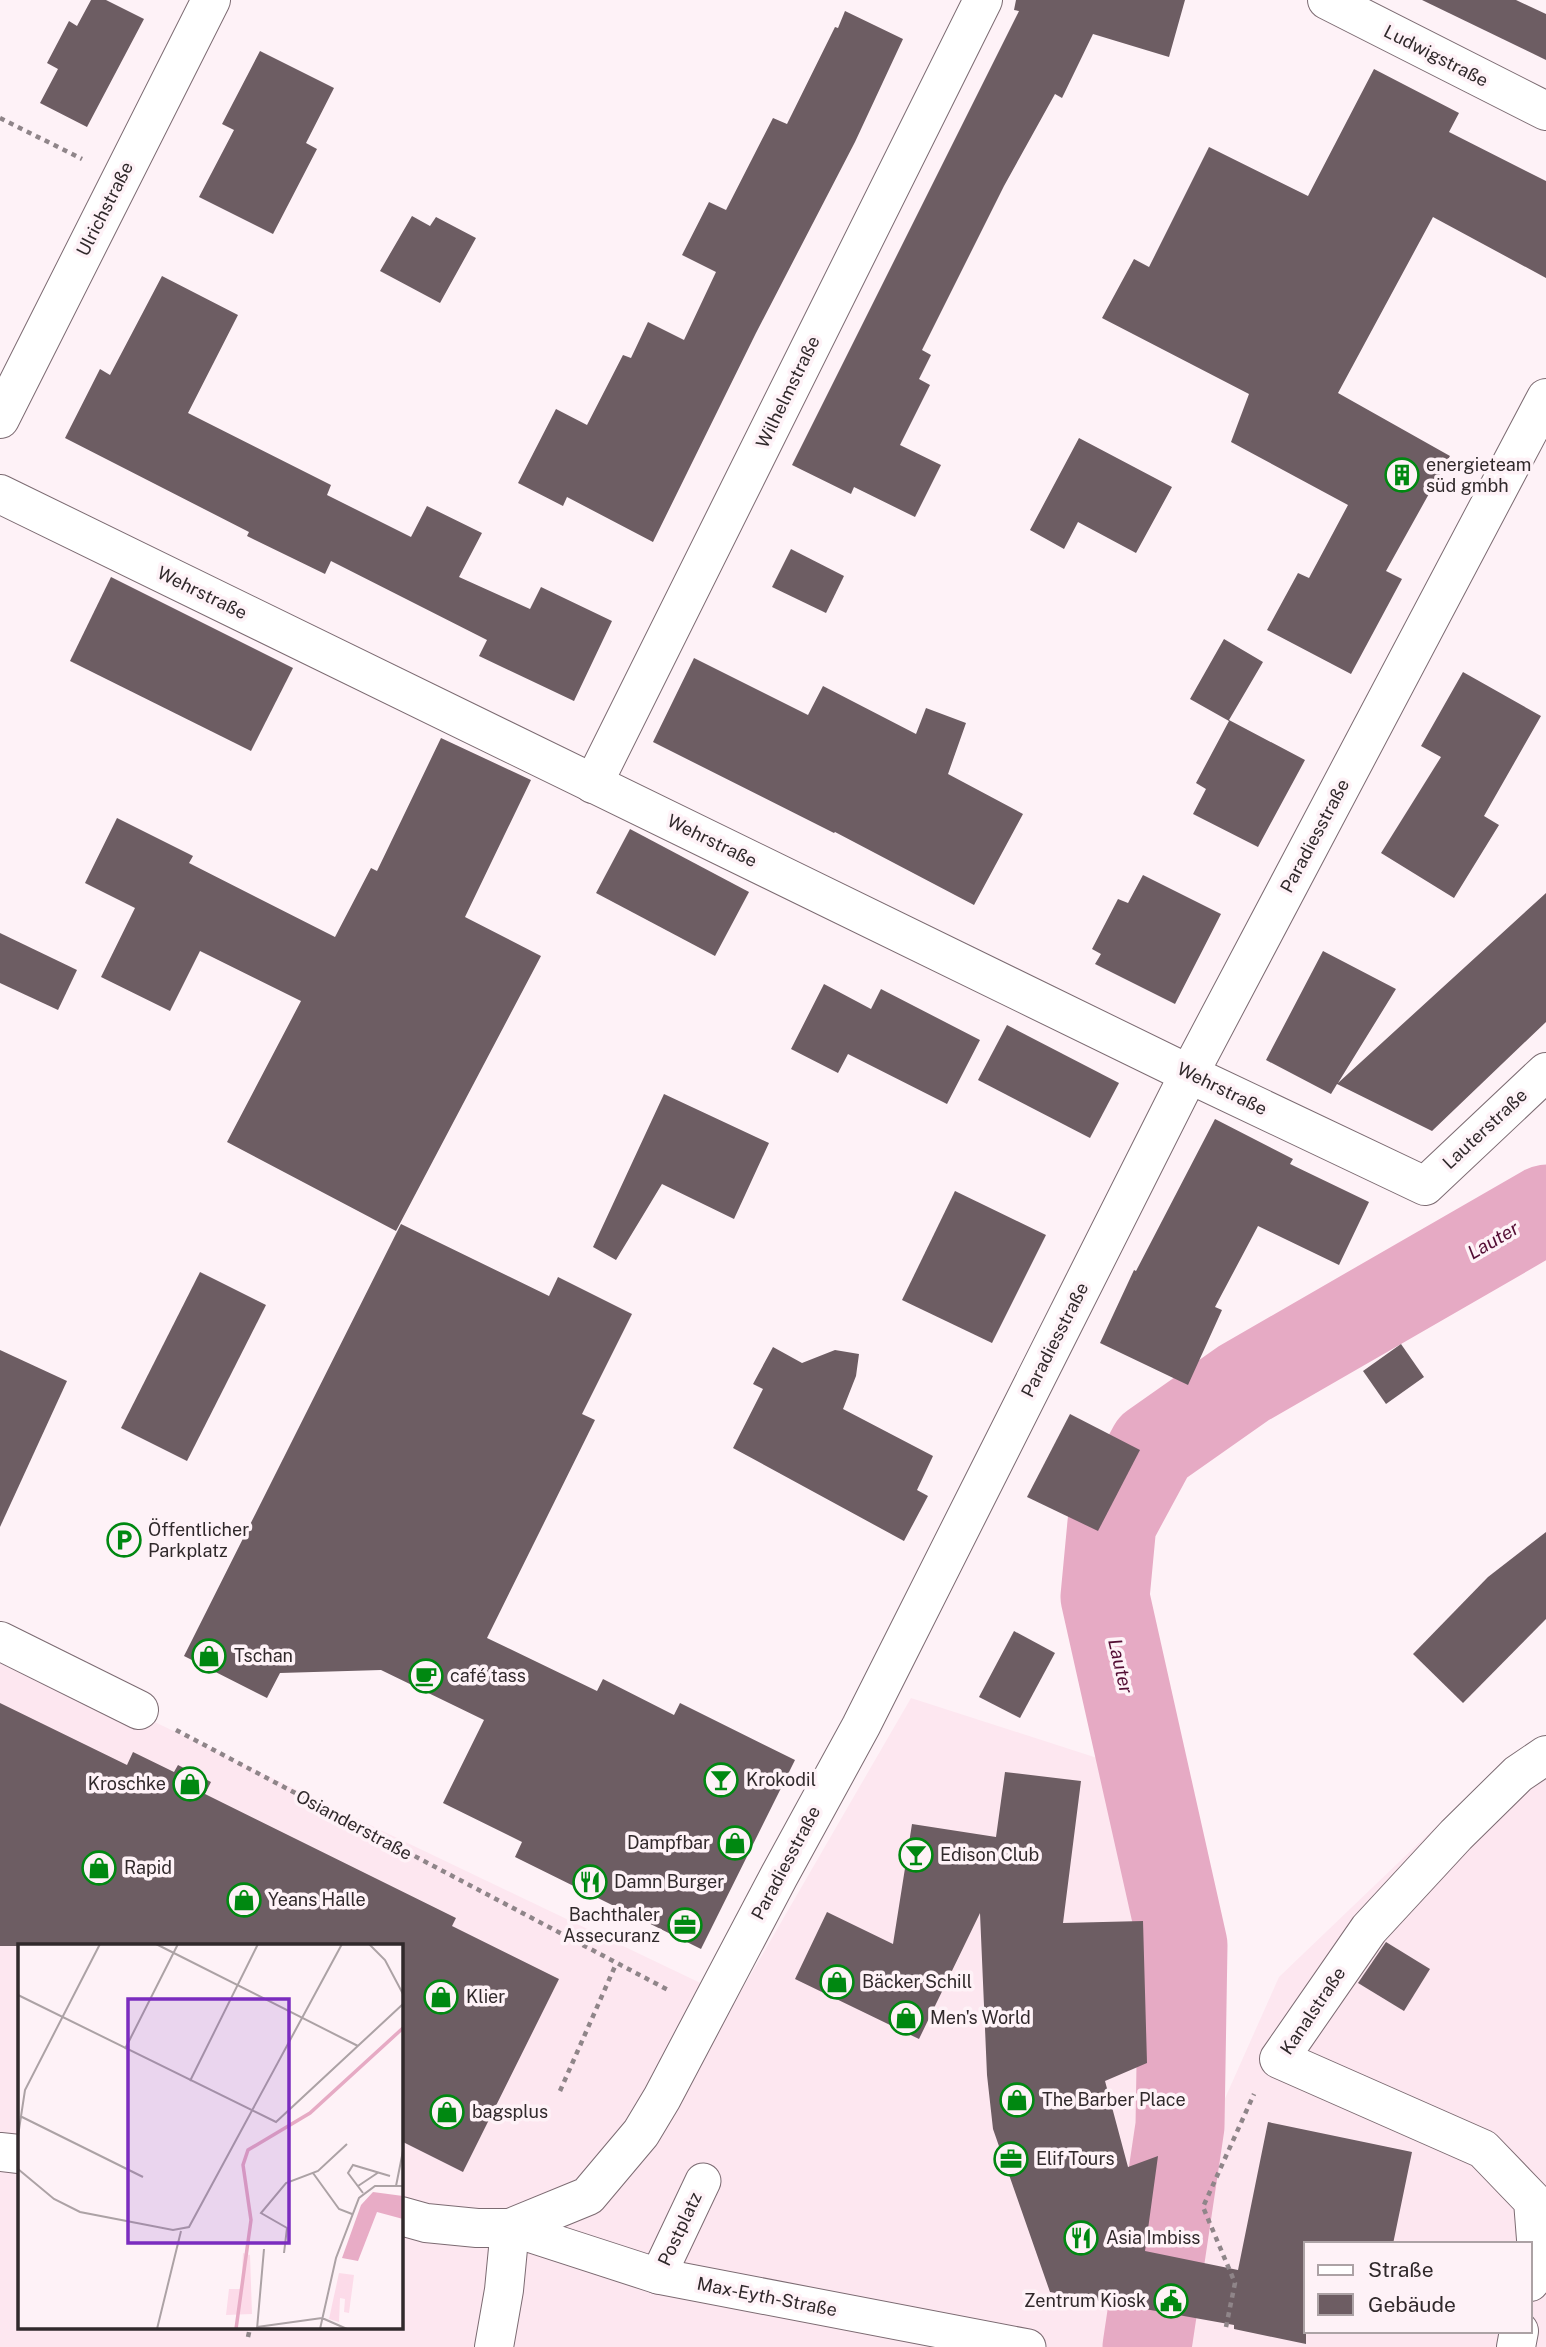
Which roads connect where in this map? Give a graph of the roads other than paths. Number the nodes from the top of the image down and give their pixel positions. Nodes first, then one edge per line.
1 (211, 0) edge
2 (983, 0) edge
3 (1327, 0) edge
4 (1546, 111) edge
5 (1546, 398) edge
6 (0, 419) edge
7 (0, 494) edge
8 (593, 784) junction
9 (1546, 1072) edge
10 (1189, 1074) junction
11 (1424, 1186) joint
12 (0, 1641) edge
13 (139, 1710) road end
14 (1546, 1755) edge
15 (0, 2152) edge
16 (18, 2154) edge
17 (703, 2181) dead end
18 (402, 2216) edge
19 (510, 2228) junction
20 (1532, 2273) edge
21 (658, 2276) junction
22 (494, 2347) edge
23 (1028, 2347) edge

1 - 6 street, Ulrichstraße
2 - 8 street, Wilhelmstraße
3 - 4 street, Ludwigstraße
5 - 10 street, Paradiesstraße
7 - 8 street, Wehrstraße
8 - 10 street, Wehrstraße
9 - 11 street, Lauterstraße
10 - 11 street, Wehrstraße
10 - 19 street, Paradiesstraße
12 - 13 street
14 - 20 street, Kanalstraße
15 - 16 street
17 - 21 street, Postplatz
18 - 19 street
19 - 21 street, Max-Eyth-Straße
19 - 22 street
21 - 23 street, Max-Eyth-Straße

